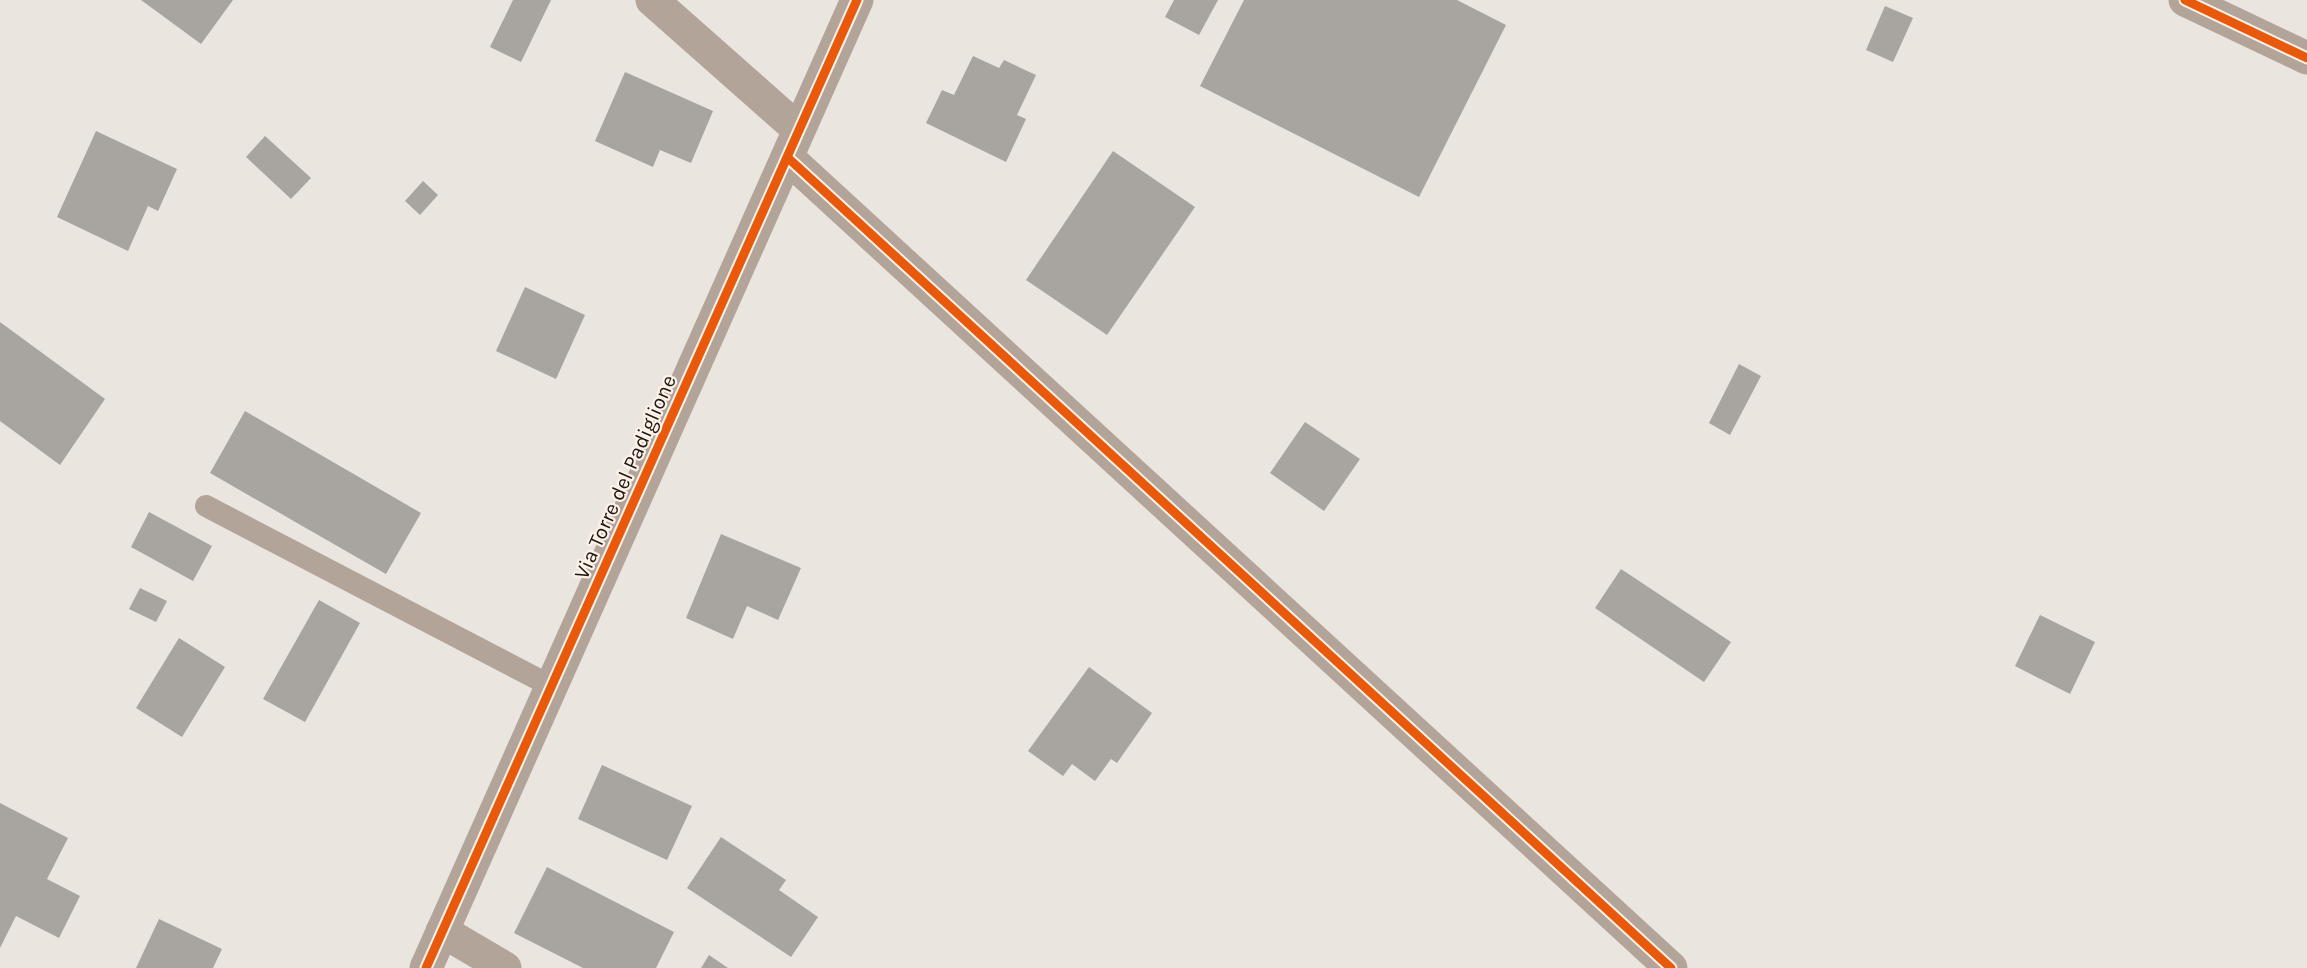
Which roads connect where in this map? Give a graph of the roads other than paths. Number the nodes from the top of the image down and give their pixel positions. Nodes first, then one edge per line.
1 (652, 0) edge
2 (857, 0) edge
3 (2185, 0) edge
4 (2307, 58) edge
5 (793, 143) junction
6 (206, 506) dead end
7 (551, 686) junction
8 (442, 931) junction
9 (426, 968) edge
10 (506, 968) edge
11 (1671, 968) edge

1 - 5 street
2 - 5 street, Via Torre del Padiglione
3 - 4 street
5 - 7 street, Via Torre del Padiglione
5 - 11 street
6 - 7 lane
7 - 8 street, Via Torre del Padiglione
8 - 9 street, Via Torre del Padiglione
8 - 10 street

